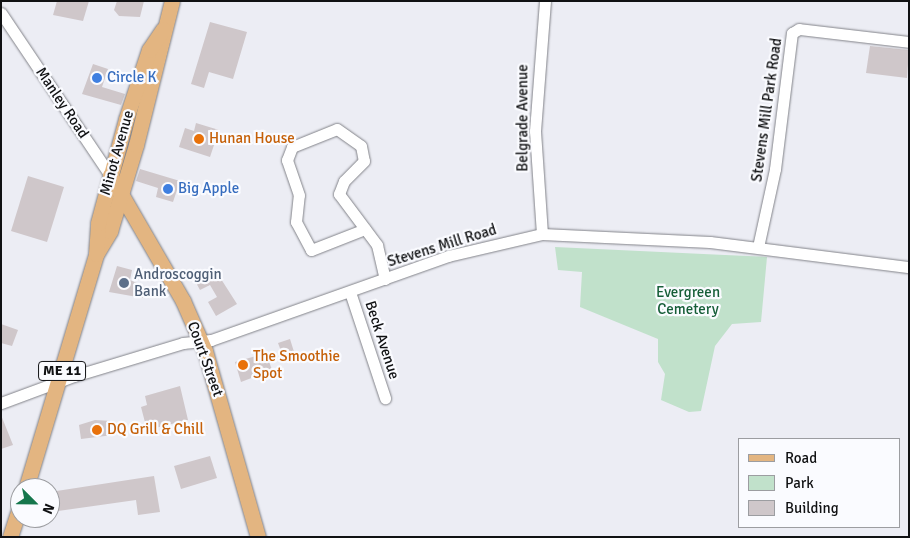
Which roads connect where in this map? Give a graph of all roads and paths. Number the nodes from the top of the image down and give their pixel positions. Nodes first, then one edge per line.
1 (172, 1) edge
2 (545, 1) edge
3 (1, 13) edge
4 (163, 29) junction
5 (909, 42) edge
6 (110, 176) junction
7 (121, 196) junction
8 (366, 229) junction
9 (542, 234) junction
10 (758, 247) junction
11 (96, 254) junction
12 (909, 268) edge
13 (385, 280) junction
14 (350, 292) junction
15 (201, 341) junction
16 (59, 382) junction
17 (385, 398) dead end
18 (1, 403) edge
19 (29, 478) edge
20 (258, 537) edge

1 - 4 main road, Minot Avenue / ME 11
2 - 9 street, Belgrade Avenue
3 - 6 street, Manley Road
4 - 6 main road, Minot Avenue / ME 11
4 - 7 main road, Minot Avenue / ME 11
5 - 10 street, Stevens Mill Park Road
6 - 7 main road, Manley Road
6 - 11 main road, Minot Avenue / ME 11
7 - 11 main road, Minot Avenue / ME 11
7 - 15 main road, Court Street
8 - 8 street
8 - 13 street
9 - 10 street, Stevens Mill Road
9 - 13 street, Stevens Mill Road
10 - 12 street, Stevens Mill Road
11 - 16 main road, Minot Avenue / ME 11
13 - 14 street, Stevens Mill Road
14 - 15 street, Stevens Mill Road
14 - 17 street, Beck Avenue
15 - 16 street, Stevens Mill Road
15 - 20 main road, Court Street
16 - 18 street, Stevens Mill Road
16 - 19 main road, Minot Avenue / ME 11

